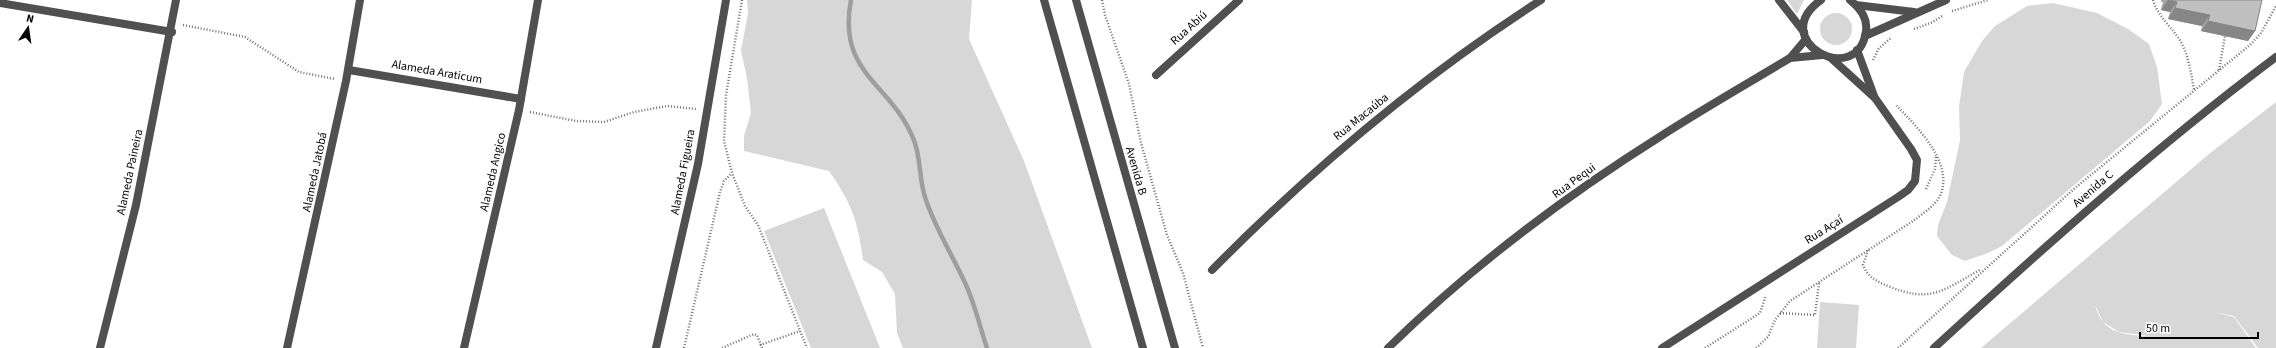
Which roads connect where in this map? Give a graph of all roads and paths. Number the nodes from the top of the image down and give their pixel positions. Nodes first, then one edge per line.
1 (176, 0) edge
2 (360, 0) edge
3 (538, 0) edge
4 (726, 0) edge
5 (742, 0) edge
6 (1044, 0) edge
7 (1076, 0) edge
8 (1102, 0) edge
9 (1239, 0) edge
10 (1541, 0) edge
11 (1779, 0) edge
12 (1821, 0) edge
13 (1946, 0) edge
14 (1988, 0) edge
15 (2153, 0) edge
16 (1853, 2) edge
17 (0, 3) edge
18 (2276, 6) edge
19 (1915, 12) junction
20 (1950, 12) dead end
21 (1943, 15) dead end
22 (172, 28) junction
23 (1912, 30) dead end
24 (1805, 35) junction
25 (1865, 36) junction
26 (2225, 36) edge
27 (1893, 38) dead end
28 (1856, 50) junction
29 (1822, 55) junction
30 (2276, 57) edge
31 (1790, 58) junction
32 (1831, 58) junction
33 (1873, 62) dead end
34 (349, 70) junction
35 (2219, 70) junction
36 (1156, 75) dead end
37 (346, 81) junction
38 (2194, 90) junction
39 (1875, 98) junction
40 (521, 99) junction
41 (1893, 102) dead end
42 (520, 110) junction
43 (707, 111) junction
44 (732, 173) junction
45 (1870, 248) junction
46 (1985, 268) junction
47 (1212, 270) dead end
48 (1818, 283) junction
49 (1780, 313) junction
50 (800, 331) junction
51 (761, 347) edge
52 (100, 348) edge
53 (287, 348) edge
54 (464, 348) edge
55 (656, 348) edge
56 (684, 348) edge
57 (722, 348) edge
58 (807, 348) edge
59 (1143, 348) edge
60 (1175, 348) edge
61 (1203, 348) edge
62 (1388, 348) edge
63 (1662, 348) edge
64 (1756, 348) edge
65 (1898, 348) edge
66 (1934, 348) edge

1 - 22 street, Alameda Paineira
2 - 34 street, Alameda Jatobá
3 - 40 street, Alameda Angico
4 - 43 street, Alameda Figueira
5 - 44 path
6 - 59 street
7 - 60 street, Avenida B
8 - 61 path
9 - 36 street, Rua Abiú
10 - 47 street, Rua Macaúba
11 - 24 street
12 - 24 street
13 - 19 street
14 - 20 path
15 - 38 path
16 - 19 street
16 - 25 street
17 - 22 street
18 - 35 path
19 - 25 street
21 - 23 path
22 - 37 path
22 - 52 street, Alameda Paineira
24 - 29 street
24 - 31 street, Rua Pequi
25 - 28 street
26 - 35 path
27 - 33 path
28 - 32 street
28 - 39 street, Rua Açaí
29 - 31 street, Rua Pequi
29 - 32 street
30 - 66 street, Avenida C
31 - 62 street, Rua Pequi
32 - 39 street, Rua Açaí
34 - 37 street, Alameda Jatobá
34 - 40 street, Alameda Araticum
35 - 38 path
37 - 53 street, Alameda Jatobá
38 - 46 path
39 - 63 street, Rua Açaí
40 - 42 street, Alameda Angico
41 - 45 path
42 - 43 path
42 - 54 street, Alameda Angico
43 - 55 street, Alameda Figueira
44 - 50 path
44 - 56 path
45 - 46 path
45 - 48 path
46 - 65 path
48 - 49 path
48 - 49 path
49 - 64 path
50 - 51 path
50 - 58 path
51 - 57 path

